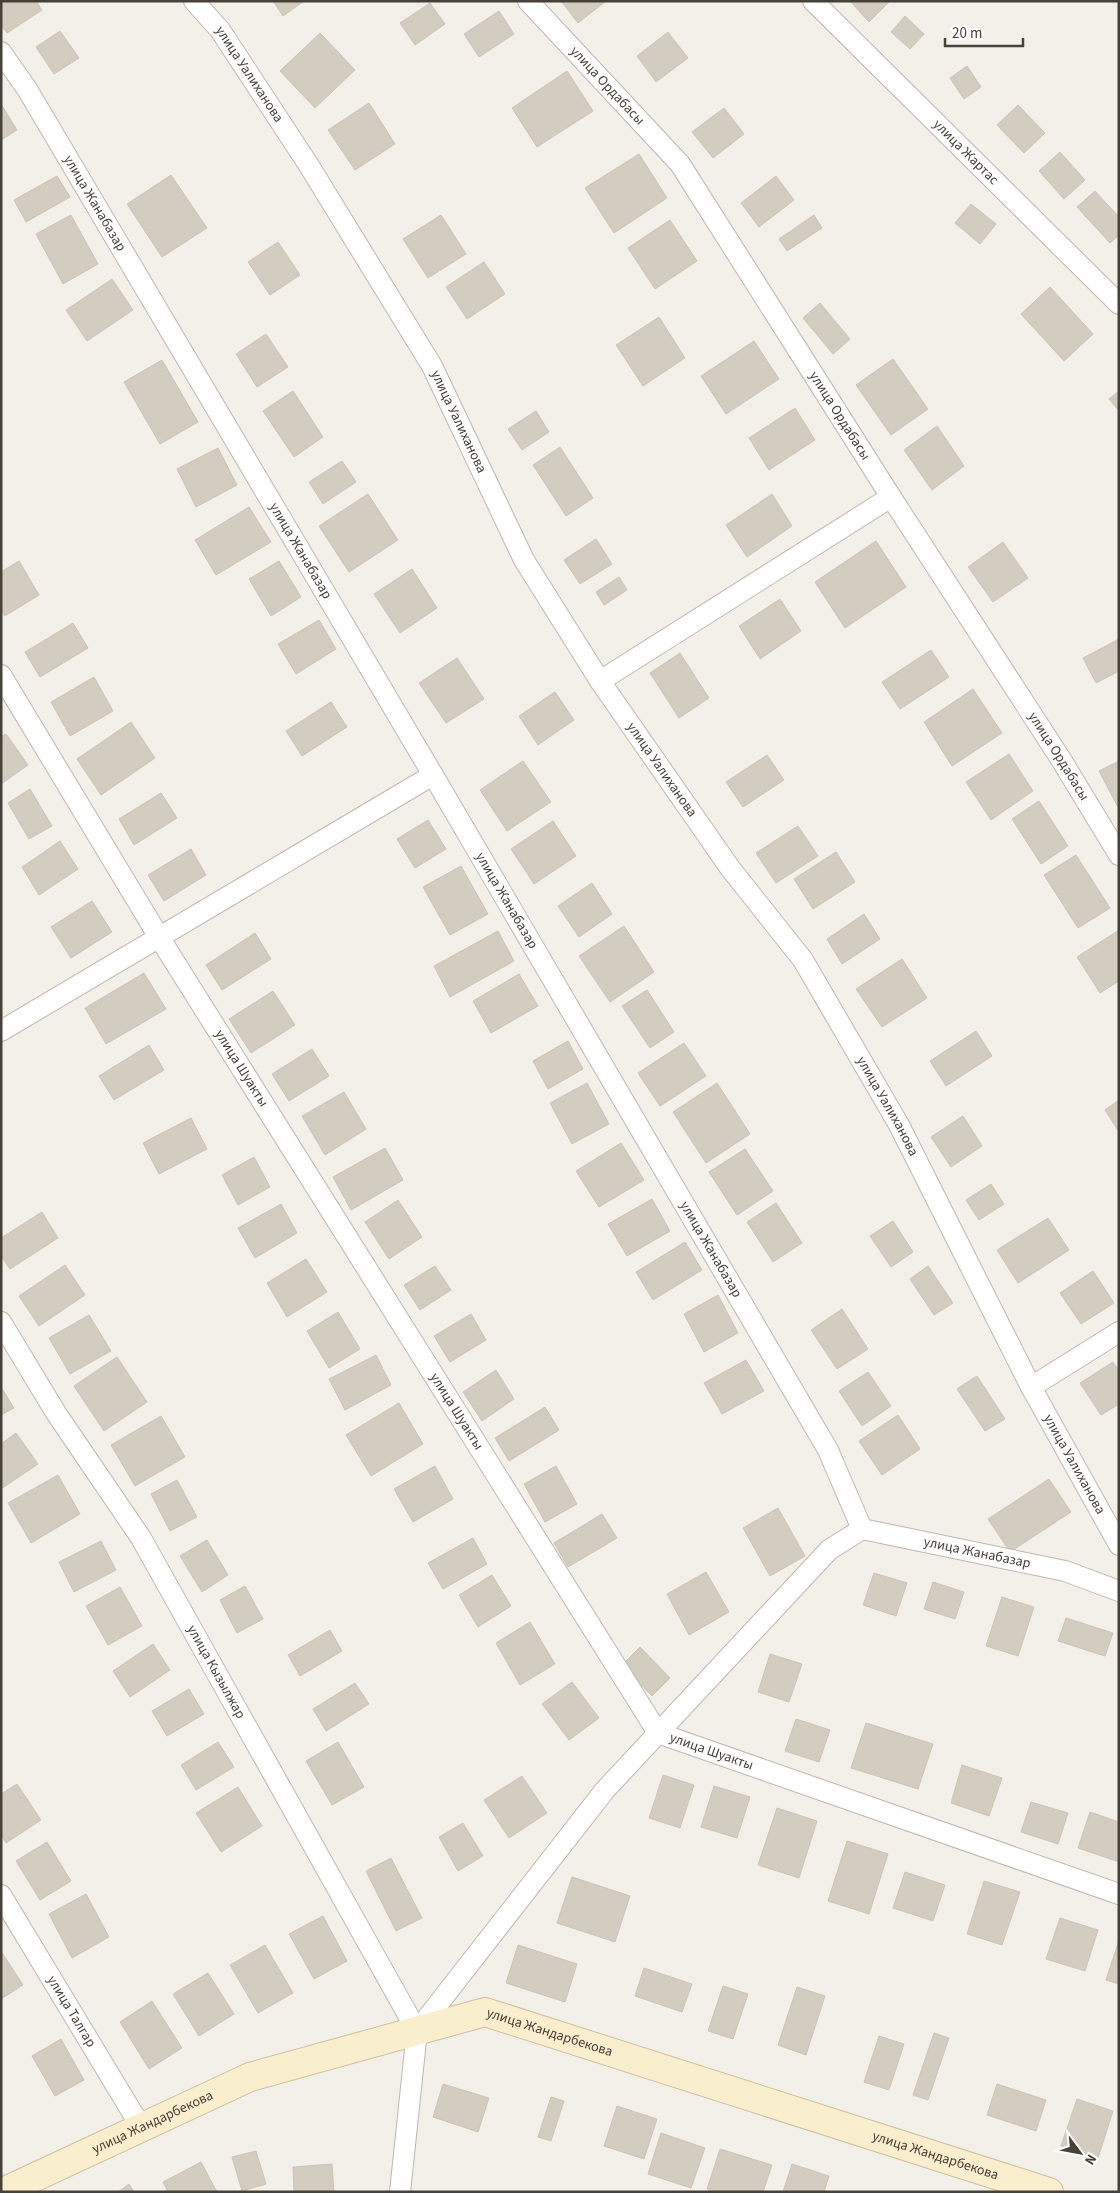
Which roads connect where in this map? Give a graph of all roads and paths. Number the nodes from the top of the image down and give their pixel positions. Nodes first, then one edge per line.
1 (194, 1) edge
2 (528, 1) edge
3 (813, 1) edge
4 (1, 52) edge
5 (1119, 304) edge
6 (891, 496) junction
7 (1, 675) edge
8 (600, 681) junction
9 (433, 775) junction
10 (1119, 855) edge
11 (159, 937) junction
12 (1, 1031) edge
13 (1, 1322) edge
14 (1119, 1332) edge
15 (1031, 1386) junction
16 (862, 1528) junction
17 (1119, 1545) edge
18 (1119, 1591) edge
19 (658, 1733) junction
20 (1119, 1894) edge
21 (1, 1895) edge
22 (417, 2031) junction
23 (141, 2127) junction
24 (3, 2192) edge
25 (400, 2192) edge
26 (1050, 2192) edge

1 - 8 street, улица Уалиханова
2 - 6 street, улица Ордабасы
3 - 5 street, улица Жартас
4 - 9 street, улица Жанабазар
6 - 8 street
6 - 10 street, улица Ордабасы
7 - 11 street, улица Шуакты
8 - 15 street, улица Уалиханова
9 - 11 street
9 - 16 street, улица Жанабазар
11 - 12 street
11 - 19 street, улица Шуакты
13 - 22 street, улица Кызылжар
14 - 15 street
15 - 17 street, улица Уалиханова
16 - 18 street, улица Жанабазар
16 - 19 street
19 - 20 street, улица Шуакты
19 - 22 street
21 - 23 street, улица Талгар
22 - 23 street, улица Жандарбекова
22 - 25 street
22 - 26 street, улица Жандарбекова
23 - 24 street, улица Жандарбекова

